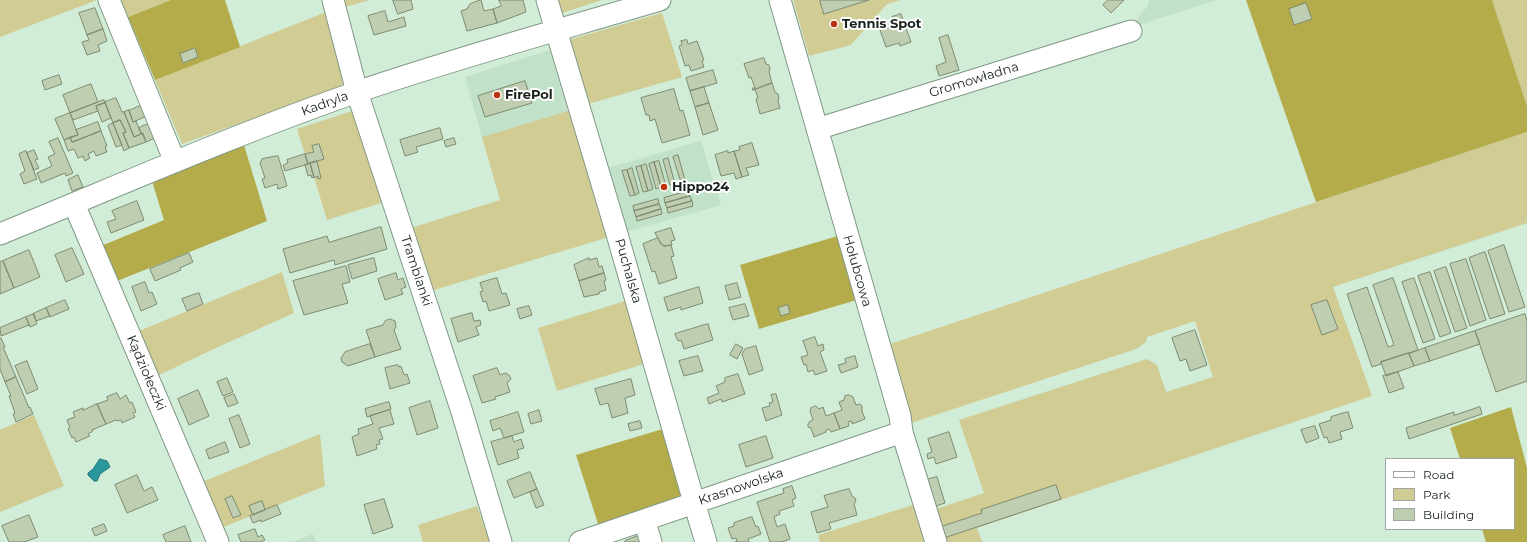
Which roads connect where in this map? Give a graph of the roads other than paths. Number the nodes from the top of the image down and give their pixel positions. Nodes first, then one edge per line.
1 (110, 0) edge
2 (333, 0) edge
3 (548, 0) edge
4 (660, 0) edge
5 (780, 0) edge
6 (556, 31) junction
7 (1131, 31) dead end
8 (357, 92) junction
9 (817, 129) junction
10 (175, 162) junction
11 (74, 204) junction
12 (0, 234) edge
13 (902, 432) junction
14 (694, 503) junction
15 (644, 520) junction
16 (218, 542) edge
17 (501, 542) edge
18 (580, 542) edge
19 (651, 542) edge
20 (706, 542) edge
21 (936, 542) edge

1 - 10 street
2 - 8 street, Tramblanki
3 - 6 street, Puchalska
4 - 6 street, Kadryla
5 - 9 street, Hołubcowa
6 - 8 street, Kadryla
6 - 14 street, Puchalska
7 - 9 street, Gromowładna
8 - 10 street, Kadryla
8 - 17 street, Tramblanki
9 - 13 street, Hołubcowa
10 - 11 street, Kadryla
11 - 12 street, Kadryla
11 - 16 street, Kądziołeczki
13 - 14 street, Krasnowolska
13 - 21 street, Hołubcowa
14 - 15 street, Krasnowolska
14 - 20 street, Puchalska
15 - 18 street, Krasnowolska
15 - 19 street

